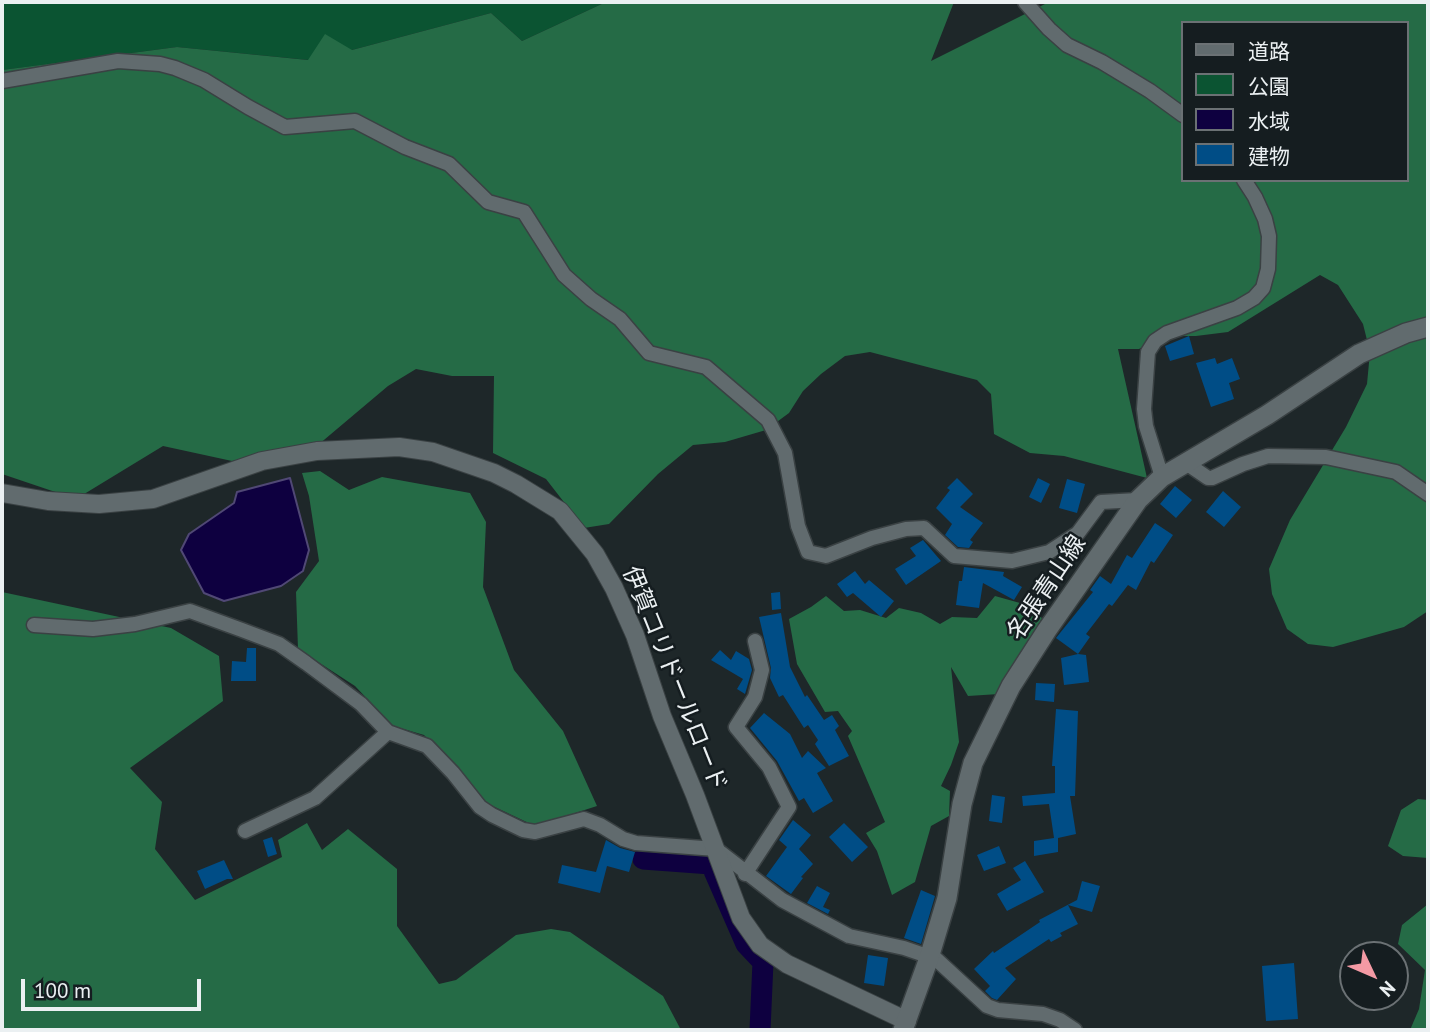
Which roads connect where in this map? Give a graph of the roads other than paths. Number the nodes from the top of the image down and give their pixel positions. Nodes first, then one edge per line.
1 (1025, 2) edge
2 (2, 81) edge
3 (1182, 114) edge
4 (1245, 182) edge
5 (1428, 327) edge
6 (1186, 463) junction
7 (1162, 477) junction
8 (2, 493) edge
9 (1428, 494) edge
10 (1138, 500) junction
11 (34, 625) dead end
12 (755, 641) dead end
13 (388, 732) junction
14 (245, 831) dead end
15 (716, 849) junction
16 (746, 874) junction
17 (929, 958) junction
18 (911, 1027) edge
19 (1074, 1030) edge

1 - 3 street
2 - 10 street
4 - 7 street
5 - 6 main road, 名張青山線
6 - 7 main road, 名張青山線
6 - 9 street
7 - 10 main road, 名張青山線
8 - 15 street, 伊賀コリドールロード
10 - 17 main road, 名張青山線
11 - 13 street
12 - 16 street
13 - 14 street
13 - 15 street
15 - 16 street
15 - 18 street, 伊賀コリドールロード
16 - 17 street
17 - 18 main road, 名張青山線
17 - 19 street

